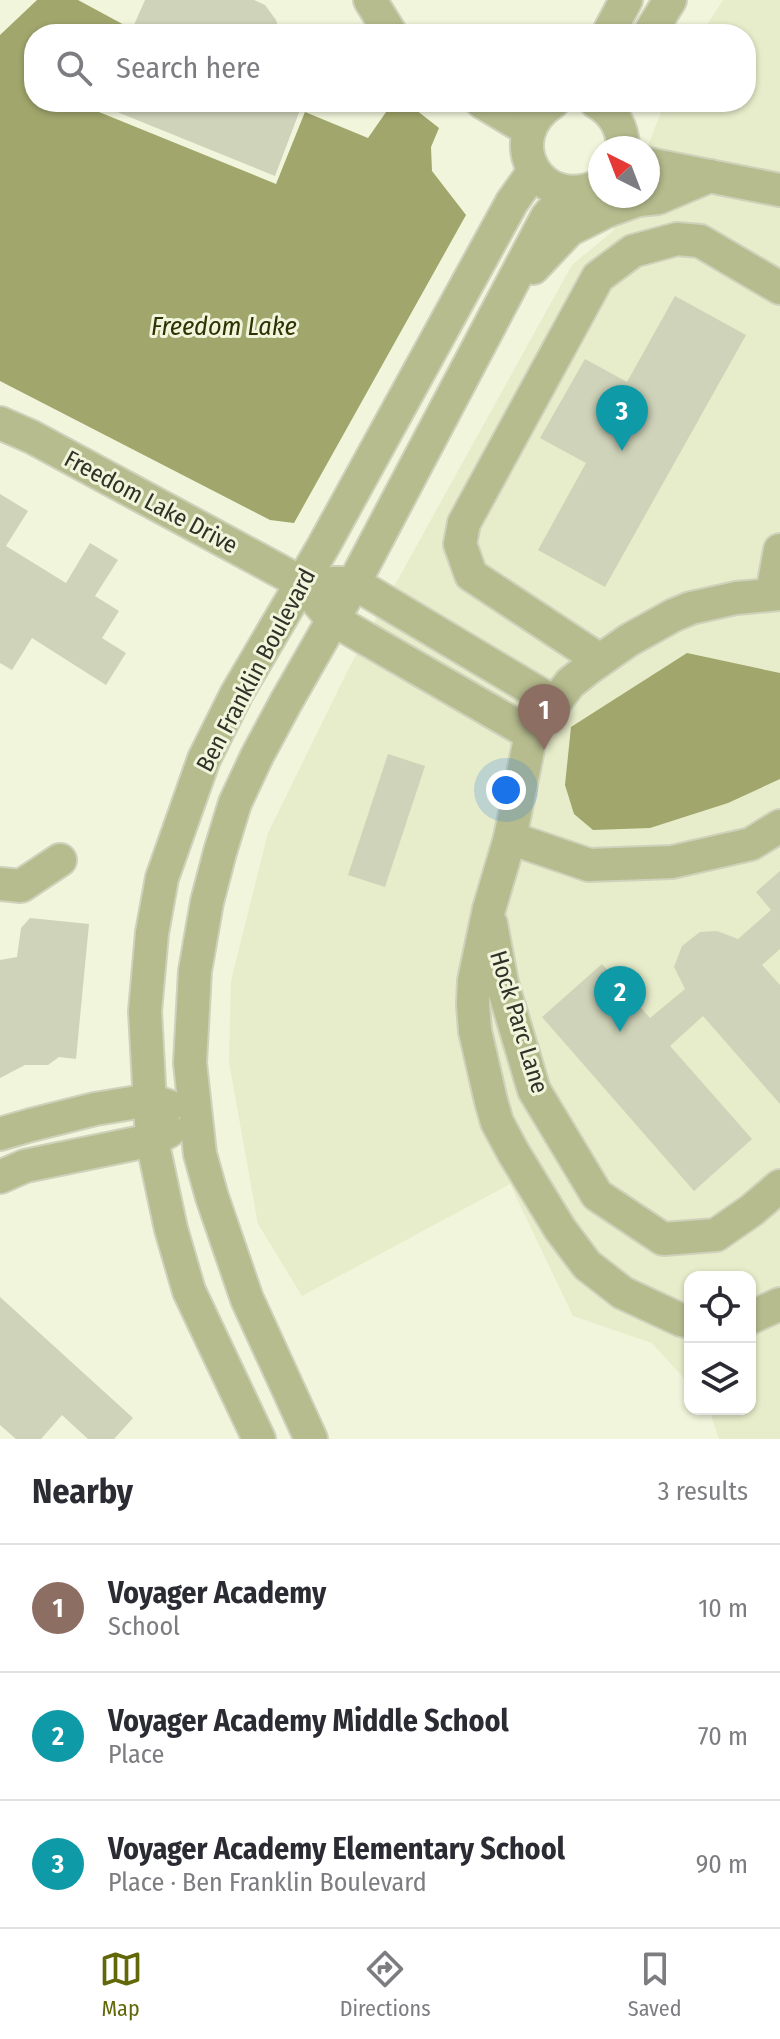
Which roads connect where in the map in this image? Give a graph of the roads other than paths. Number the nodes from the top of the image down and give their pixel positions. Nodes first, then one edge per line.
1 (370, 0) edge
2 (626, 0) edge
3 (670, 0) edge
4 (385, 24) edge
5 (613, 24) edge
6 (655, 24) edge
7 (499, 112) edge
8 (540, 112) edge
9 (611, 112) edge
10 (529, 130) junction
11 (621, 136) edge
12 (660, 166) edge
13 (534, 171) junction
14 (710, 176) junction
15 (586, 189) edge
16 (780, 190) edge
17 (780, 288) edge
18 (502, 305) junction
19 (0, 423) edge
20 (780, 550) edge
21 (302, 583) junction
22 (354, 583) junction
23 (776, 594) edge
24 (332, 619) junction
25 (600, 660) junction
26 (555, 703) junction
27 (531, 734) junction
28 (780, 826) edge
29 (510, 838) junction
30 (60, 860) dead end
31 (0, 884) edge
32 (489, 909) junction
33 (150, 1100) junction
34 (196, 1115) junction
35 (0, 1134) edge
36 (152, 1140) junction
37 (0, 1177) edge
38 (780, 1186) edge
39 (780, 1304) edge
40 (756, 1315) edge
41 (684, 1321) edge
42 (259, 1439) edge
43 (311, 1439) edge

1 - 4 street
2 - 5 street
3 - 6 street
7 - 10 street
8 - 10 street
9 - 11 street
10 - 13 street
12 - 14 street
13 - 15 street
13 - 21 street, Ben Franklin Boulevard
14 - 16 street
14 - 18 street, Ben Franklin Boulevard
15 - 18 street, Ben Franklin Boulevard
17 - 25 street
18 - 22 street, Ben Franklin Boulevard
19 - 21 street, Freedom Lake Drive
20 - 23 street
21 - 22 street
21 - 24 street
21 - 33 street, Ben Franklin Boulevard
22 - 24 street, Ben Franklin Boulevard
22 - 26 street
23 - 25 street, Hock Parc Lane
24 - 27 street
24 - 34 street, Ben Franklin Boulevard
25 - 26 street, Hock Parc Lane
26 - 27 street, Hock Parc Lane
27 - 29 street, Hock Parc Lane
28 - 29 street
29 - 32 street, Hock Parc Lane
30 - 31 street
32 - 38 street, Hock Parc Lane
32 - 41 street, Hock Parc Lane
33 - 34 street
33 - 35 street
33 - 36 street, Ben Franklin Boulevard
34 - 36 street
34 - 43 street, Ben Franklin Boulevard
36 - 37 street
36 - 42 street, Ben Franklin Boulevard
39 - 40 street

